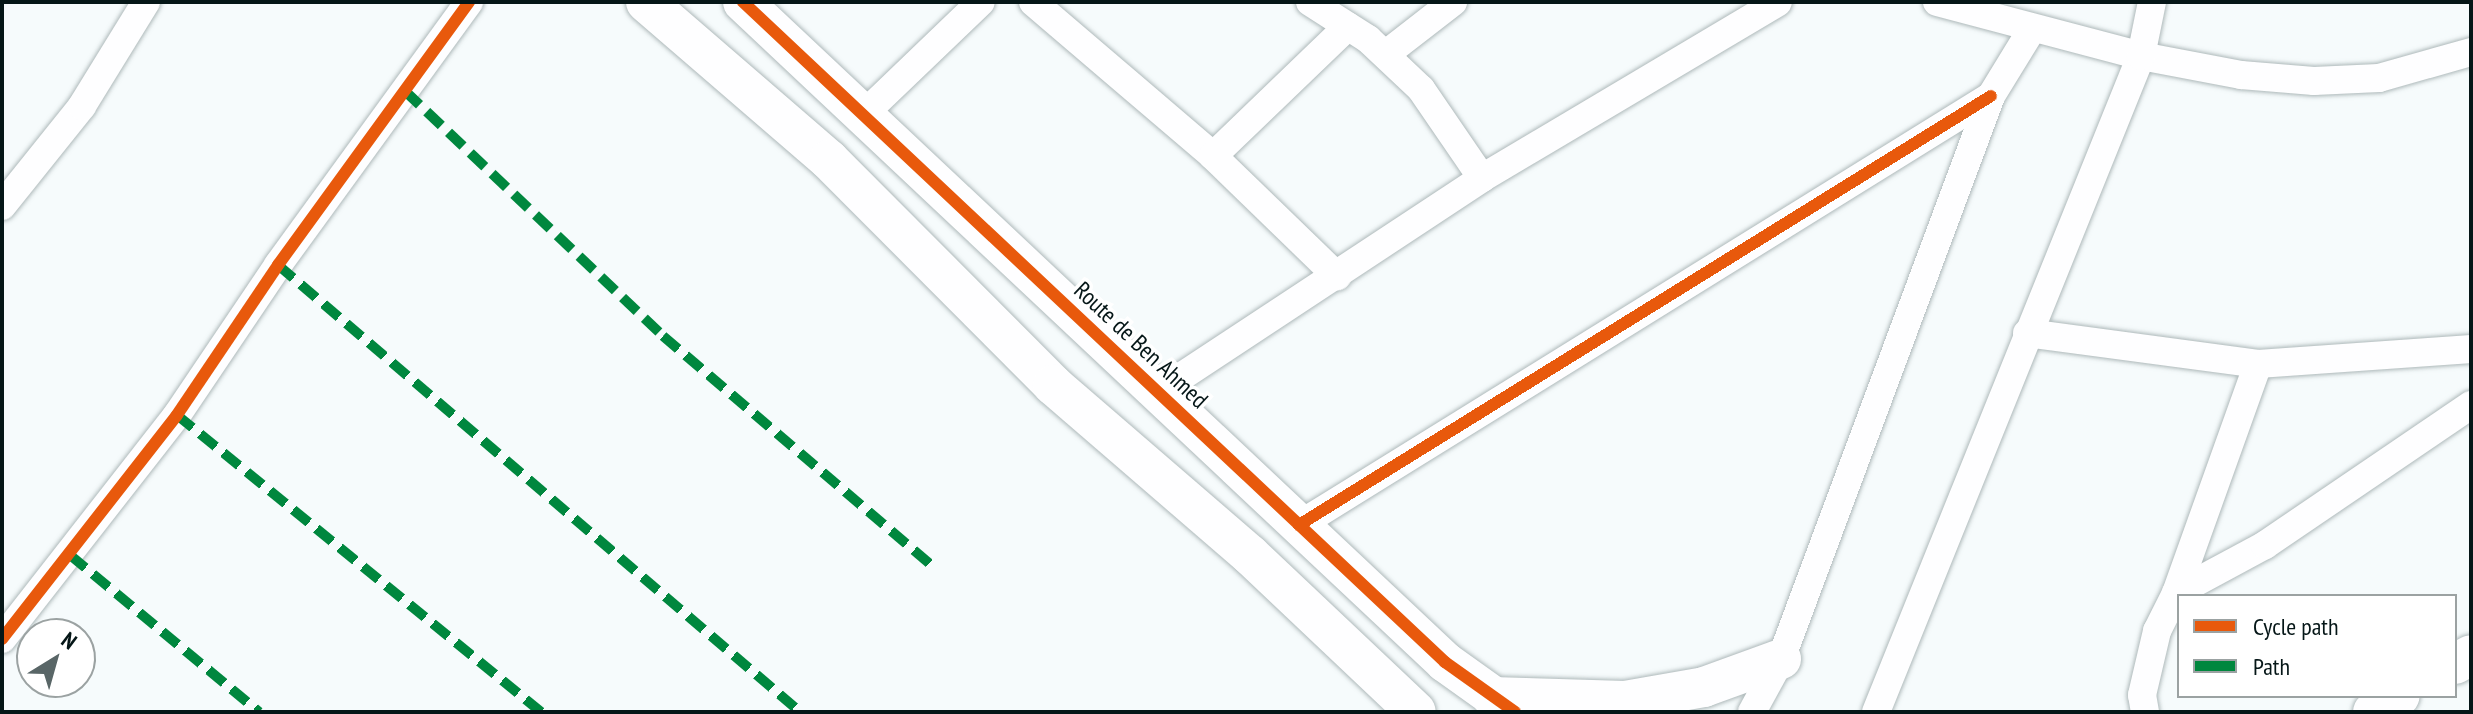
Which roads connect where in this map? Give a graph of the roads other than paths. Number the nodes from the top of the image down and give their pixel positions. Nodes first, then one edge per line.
1 (146, 2) edge
2 (469, 2) edge
3 (646, 2) edge
4 (743, 2) edge
5 (981, 2) edge
6 (1033, 2) edge
7 (1310, 2) edge
8 (1453, 2) edge
9 (1778, 2) edge
10 (1937, 2) edge
11 (2152, 2) edge
12 (1348, 26) junction
13 (2032, 29) junction
14 (2471, 52) edge
15 (1386, 54) junction
16 (2141, 56) junction
17 (1991, 96) junction
18 (863, 115) junction
19 (1213, 156) junction
20 (1482, 178) junction
21 (2, 206) edge
22 (1337, 276) junction
23 (2027, 333) junction
24 (2471, 349) edge
25 (2258, 364) junction
26 (1158, 392) junction
27 (2471, 405) edge
28 (1299, 525) junction
29 (2176, 593) junction
30 (2, 639) edge
31 (1781, 659) junction
32 (2397, 698) edge
33 (1503, 704) edge
34 (1416, 712) edge
35 (1752, 712) edge
36 (1876, 712) edge
37 (2145, 712) edge
38 (2373, 712) edge

1 - 21 street
2 - 30 street
3 - 34 street
4 - 18 street, Route de Ben Ahmed
5 - 18 street
6 - 19 street
7 - 12 street
8 - 15 street
9 - 20 street
10 - 13 street
11 - 16 street
12 - 15 street
12 - 19 street
13 - 16 street
13 - 17 street
14 - 16 street
15 - 20 street
16 - 23 street
17 - 28 street
17 - 31 street
18 - 26 street, Route de Ben Ahmed
19 - 22 street
20 - 22 street
22 - 26 street
23 - 25 street
23 - 36 street
24 - 25 street
25 - 29 street
26 - 28 street, Route de Ben Ahmed
27 - 29 street
28 - 33 street, Route de Ben Ahmed
29 - 37 street
31 - 33 street
31 - 35 street
32 - 38 street

